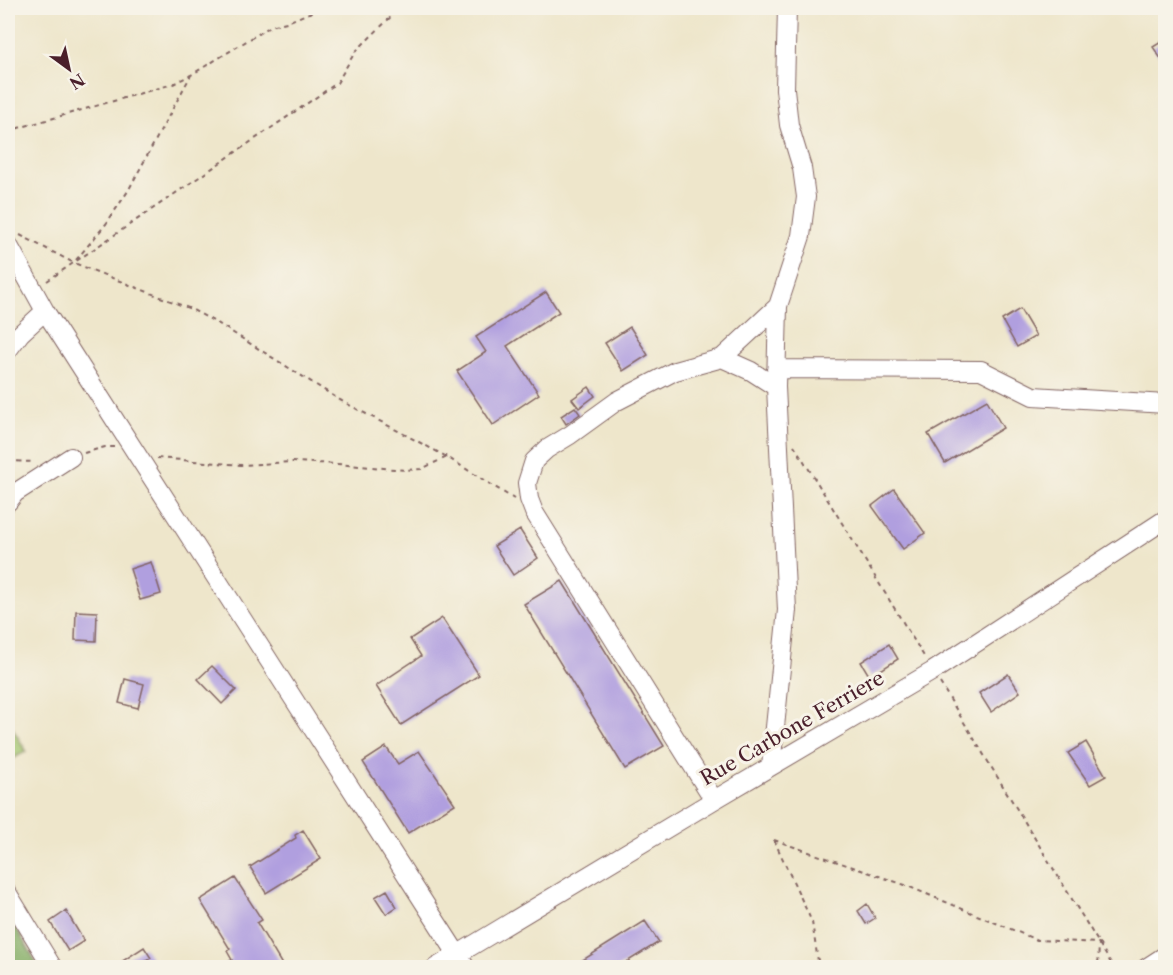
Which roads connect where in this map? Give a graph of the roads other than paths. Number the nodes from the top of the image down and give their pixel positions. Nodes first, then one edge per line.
1 (787, 8) edge
2 (12, 239) edge
3 (778, 306) junction
4 (45, 311) junction
5 (14, 337) edge
6 (8, 350) edge
7 (722, 358) junction
8 (776, 378) junction
9 (1166, 404) edge
10 (71, 457) road end
11 (8, 502) edge
12 (1166, 519) edge
13 (771, 766) junction
14 (714, 800) junction
15 (8, 894) edge
16 (1166, 955) edge
17 (462, 961) edge
18 (52, 968) edge
19 (435, 968) edge
20 (1146, 968) edge

1 - 3 street
2 - 4 street
3 - 7 street
3 - 8 street
4 - 5 street
4 - 17 street
5 - 6 street
7 - 8 street
7 - 14 street
8 - 9 street
8 - 13 street
10 - 11 street
12 - 13 street, Rue Carbone Ferriere
13 - 14 street, Rue Carbone Ferriere
14 - 17 street, Rue Carbone Ferriere
15 - 18 street
16 - 20 street
17 - 19 street, Rue Carbone Ferriere

